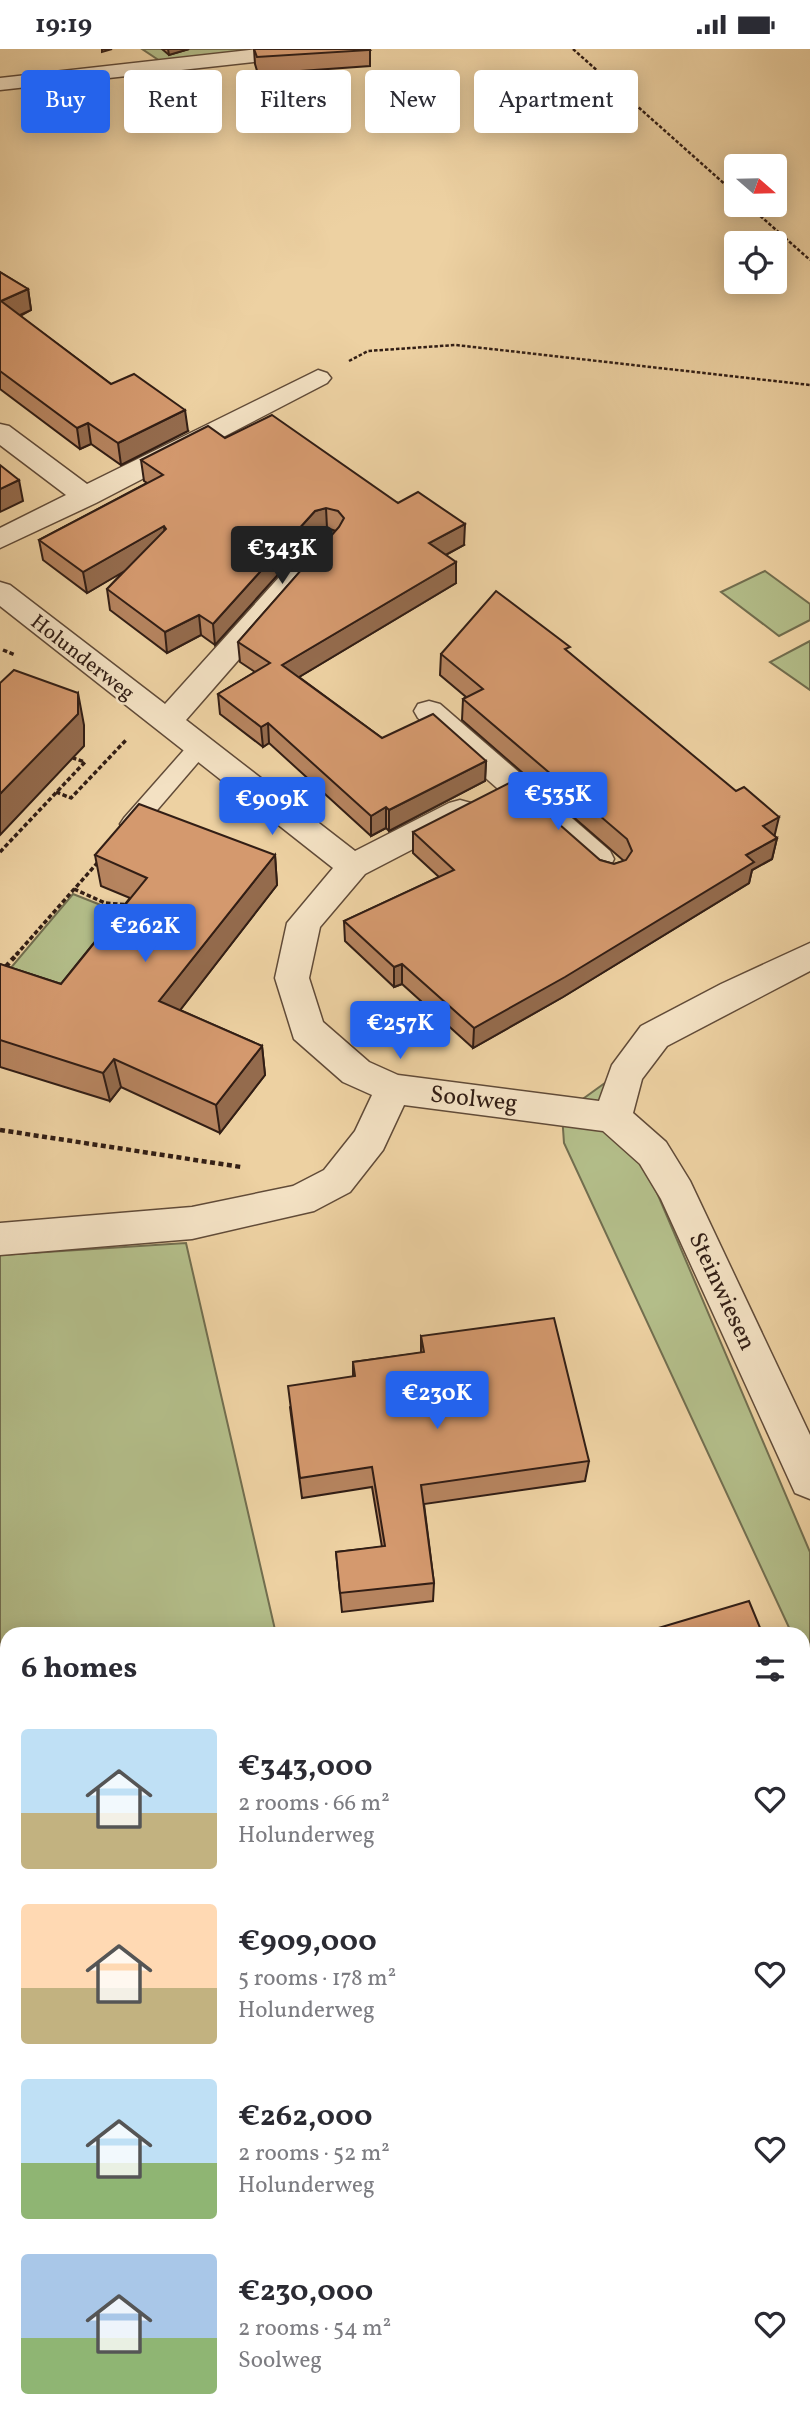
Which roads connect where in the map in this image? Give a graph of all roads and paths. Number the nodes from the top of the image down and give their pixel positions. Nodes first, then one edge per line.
1 (316, 49) edge
2 (573, 49) edge
3 (0, 84) edge
4 (724, 183) edge
5 (762, 217) edge
6 (810, 260) edge
7 (318, 378) joint
8 (810, 385) edge
9 (0, 432) edge
10 (86, 497) junction
11 (0, 538) edge
12 (328, 540) edge
13 (0, 591) edge
14 (429, 711) dead end
15 (160, 717) junction
16 (199, 747) junction
17 (73, 758) edge
18 (514, 784) junction
19 (56, 792) junction
20 (132, 824) joint
21 (0, 852) edge
22 (353, 866) junction
23 (610, 870) edge
24 (74, 889) junction
25 (137, 909) edge
26 (810, 956) edge
27 (0, 972) edge
28 (393, 1089) junction
29 (613, 1118) junction
30 (0, 1130) edge
31 (242, 1167) dead end
32 (0, 1239) edge
33 (810, 1480) edge

1 - 3 street
2 - 4 path
5 - 6 path
7 - 8 path
7 - 10 street
9 - 10 street
10 - 11 street
12 - 15 street
13 - 15 street, Holunderweg
14 - 18 street
15 - 16 street, Holunderweg
15 - 19 path
16 - 20 lane
16 - 22 street, Holunderweg
17 - 19 path
18 - 22 street
18 - 23 street
19 - 21 path
20 - 24 path
22 - 28 street
24 - 25 path
24 - 27 path
26 - 29 street
28 - 29 street, Soolweg
28 - 32 street
29 - 33 street, Steinwiesen
30 - 31 path

